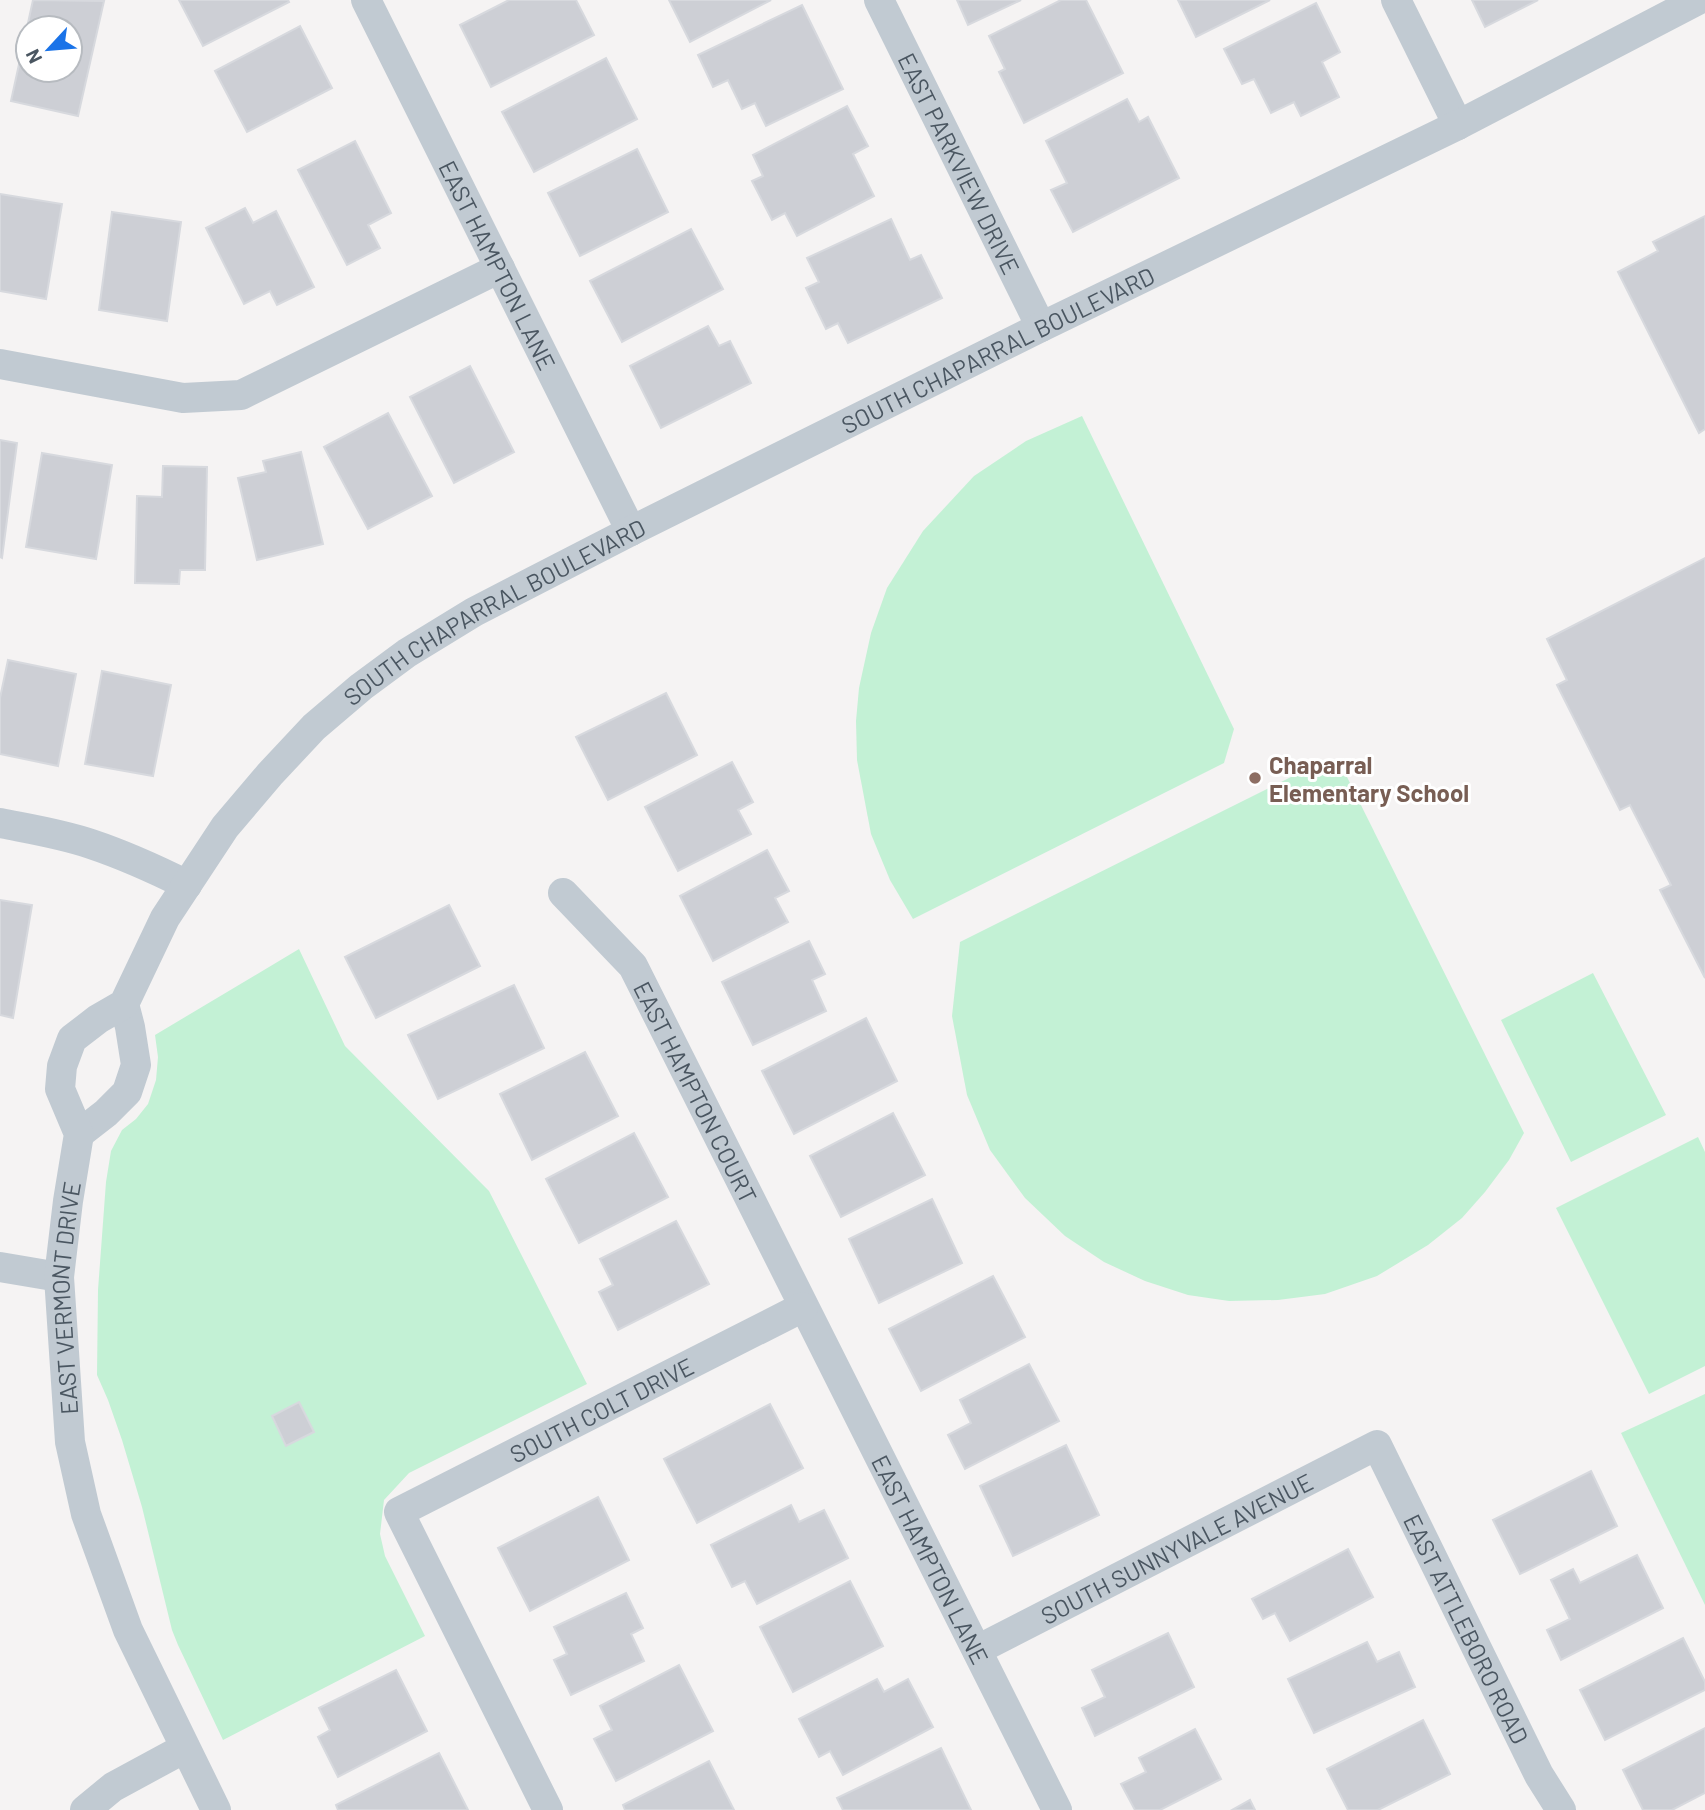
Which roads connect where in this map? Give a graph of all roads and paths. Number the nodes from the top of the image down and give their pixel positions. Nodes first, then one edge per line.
1 (366, 0) edge
2 (879, 0) edge
3 (1396, 0) edge
4 (1698, 0) edge
5 (1458, 125) junction
6 (500, 268) junction
7 (1041, 327) junction
8 (0, 364) edge
9 (631, 530) junction
10 (0, 823) edge
11 (187, 885) junction
12 (563, 893) dead end
13 (124, 1004) junction
14 (79, 1134) junction
15 (0, 1267) edge
16 (59, 1277) junction
17 (803, 1307) junction
18 (1377, 1445) joint
19 (977, 1650) junction
20 (185, 1748) junction
21 (85, 1810) edge
22 (216, 1810) edge
23 (548, 1810) edge
24 (1057, 1810) edge
25 (1561, 1810) edge

1 - 6 street, EAST HAMPTON LANE
2 - 7 street, EAST PARKVIEW DRIVE
3 - 5 street
4 - 5 street, SOUTH CHAPARRAL BOULEVARD
5 - 7 street, SOUTH CHAPARRAL BOULEVARD
6 - 8 street
6 - 9 street, EAST HAMPTON LANE
7 - 9 street, SOUTH CHAPARRAL BOULEVARD
9 - 11 street, SOUTH CHAPARRAL BOULEVARD
10 - 11 street
11 - 13 street
12 - 17 street, EAST HAMPTON COURT
13 - 14 street
13 - 14 street
14 - 16 street, EAST VERMONT DRIVE
15 - 16 street
16 - 20 street, EAST VERMONT DRIVE
17 - 19 street, EAST HAMPTON LANE
17 - 23 street, SOUTH COLT DRIVE
18 - 19 street, SOUTH SUNNYVALE AVENUE
18 - 25 street, EAST ATTLEBORO ROAD
19 - 24 street, EAST HAMPTON LANE
20 - 21 street
20 - 22 street, EAST VERMONT DRIVE

